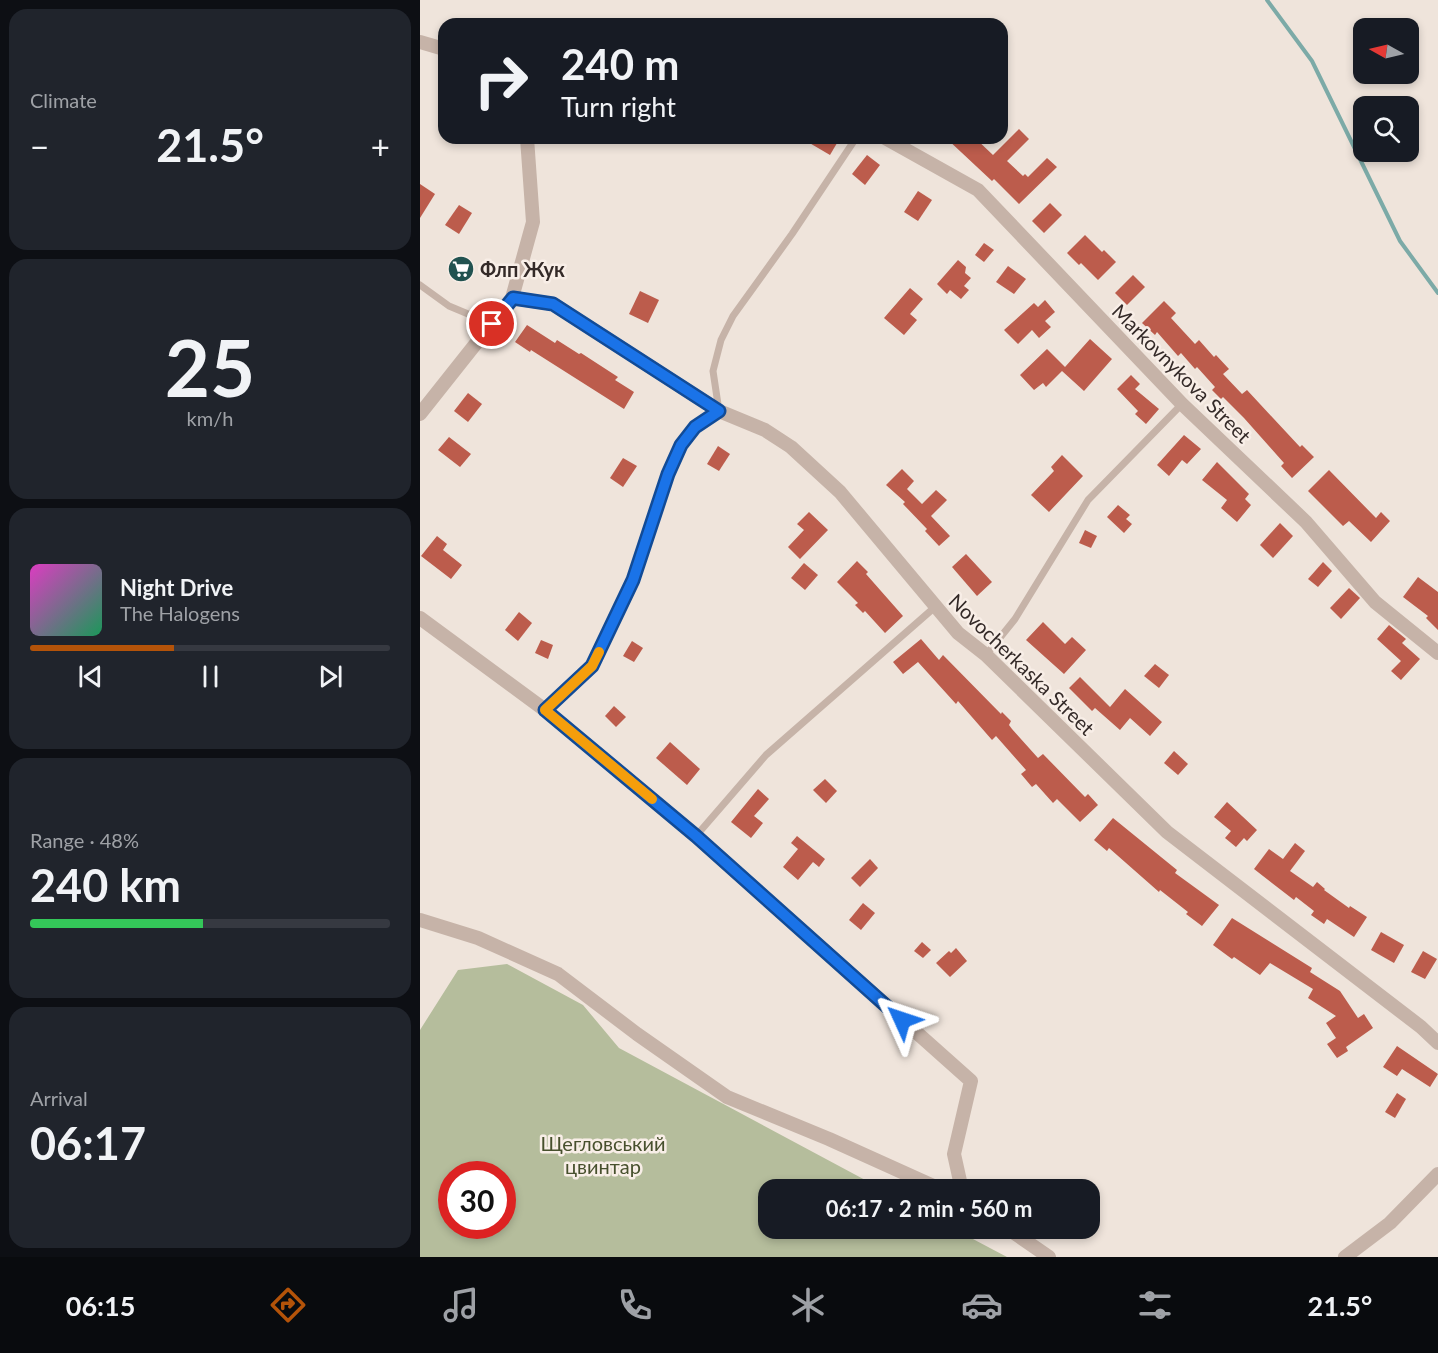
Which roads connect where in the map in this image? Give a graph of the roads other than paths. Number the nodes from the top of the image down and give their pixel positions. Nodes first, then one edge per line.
1 (420, 42) edge
2 (438, 47) edge
3 (527, 144) edge
4 (852, 144) edge
5 (896, 144) edge
6 (420, 285) edge
7 (513, 298) junction
8 (492, 324) junction
9 (1182, 404) junction
10 (719, 411) junction
11 (420, 414) edge
12 (935, 607) junction
13 (420, 618) edge
14 (1438, 652) edge
15 (986, 655) junction
16 (545, 710) junction
17 (696, 836) junction
18 (420, 920) edge
19 (1438, 1043) edge
20 (1438, 1175) edge
21 (918, 1179) edge
22 (960, 1179) edge
23 (1023, 1239) edge
24 (1048, 1257) edge
25 (1346, 1257) edge

1 - 2 street
3 - 7 street
4 - 10 lane
5 - 9 street, Markovnykova Street
6 - 8 lane
7 - 8 street
7 - 10 street, Novocherkaska Street
8 - 11 street
9 - 14 street, Markovnykova Street
9 - 15 lane
10 - 12 street, Novocherkaska Street
10 - 16 lane
12 - 15 street, Novocherkaska Street
12 - 17 lane
13 - 16 street
15 - 19 street, Novocherkaska Street
16 - 17 street
17 - 22 street
18 - 21 street
20 - 25 street
23 - 24 street

